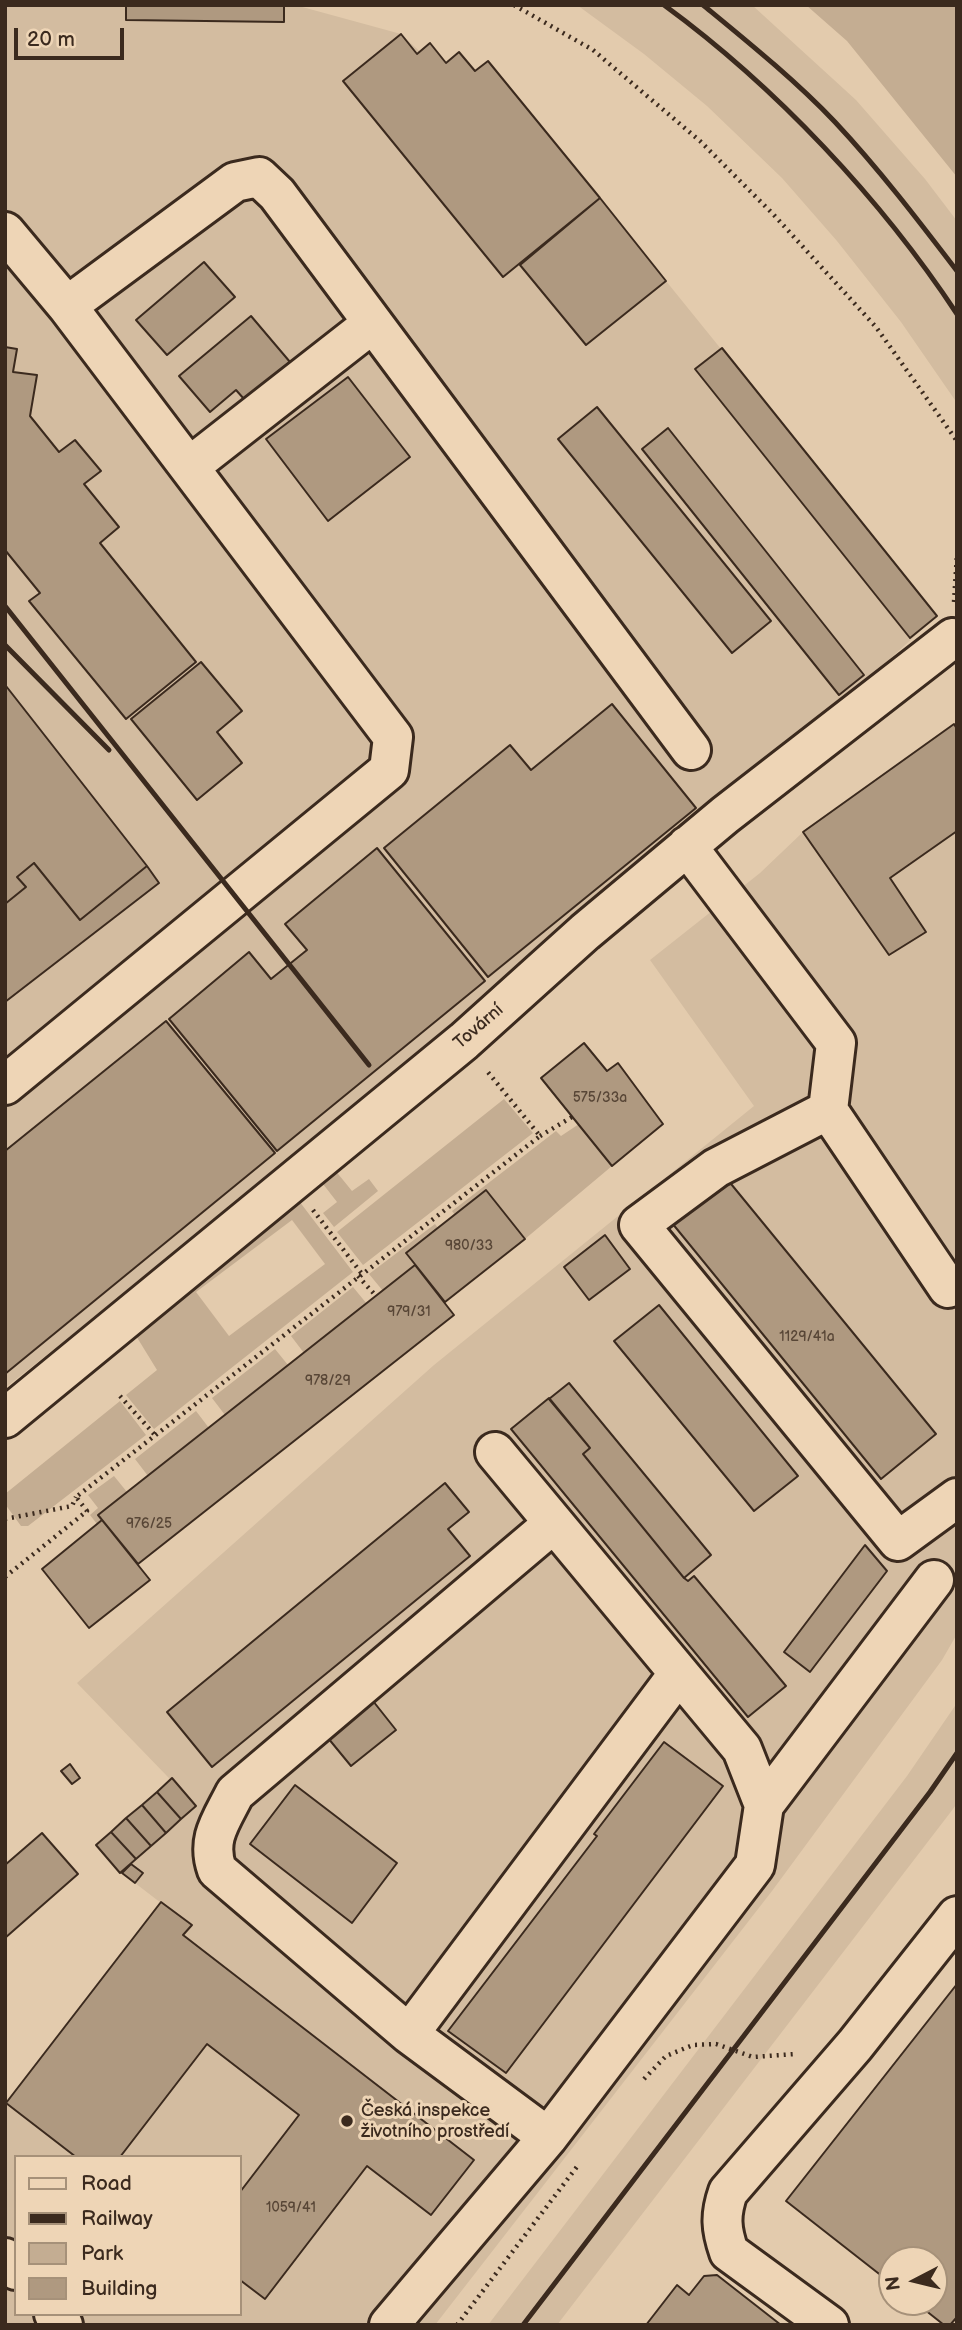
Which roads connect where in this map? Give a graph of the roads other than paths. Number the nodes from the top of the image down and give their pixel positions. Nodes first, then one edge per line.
1 (5, 232) edge
2 (67, 306) junction
3 (373, 323) junction
4 (188, 467) junction
5 (955, 639) edge
6 (691, 750) dead end
7 (687, 846) junction
8 (5, 1085) edge
9 (828, 1110) junction
10 (948, 1288) dead end
11 (5, 1418) edge
12 (495, 1452) dead end
13 (957, 1498) edge
14 (554, 1523) junction
15 (934, 1580) dead end
16 (679, 1672) junction
17 (764, 1805) junction
18 (957, 1916) edge
19 (409, 2034) junction
20 (548, 2137) junction
21 (388, 2325) edge
22 (829, 2325) edge

1 - 2 street
2 - 3 street
2 - 4 street
3 - 4 street
3 - 6 street
4 - 8 street
5 - 7 street, Tovární
7 - 9 street
7 - 11 street, Tovární
9 - 10 street
9 - 13 street
12 - 14 street
14 - 16 street
14 - 19 street
15 - 17 street
16 - 17 street
16 - 19 street
17 - 20 street
18 - 22 street
19 - 20 street
20 - 21 street

